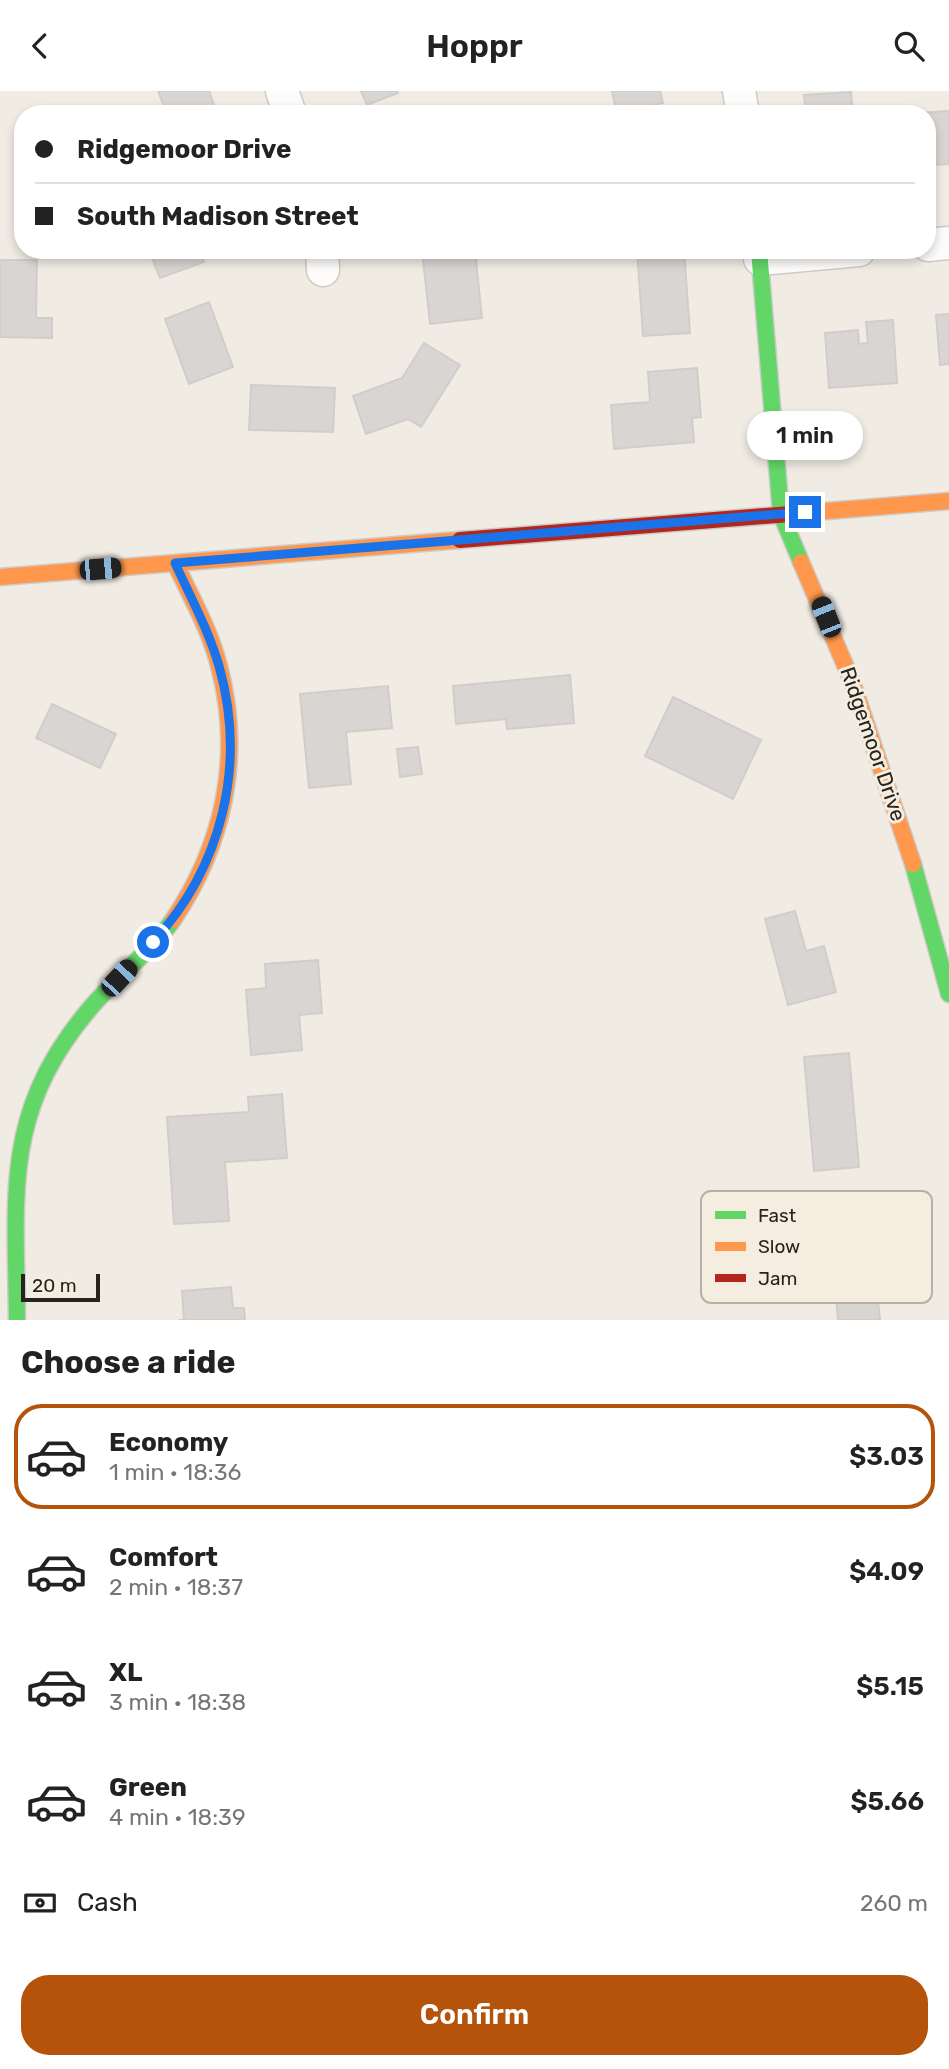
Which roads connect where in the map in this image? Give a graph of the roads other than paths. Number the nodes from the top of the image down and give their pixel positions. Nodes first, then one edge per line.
1 (759, 259) edge
2 (949, 501) edge
3 (781, 514) junction
4 (175, 563) junction
5 (0, 577) edge
6 (949, 994) edge
7 (17, 1320) edge

1 - 3 street, Ridgemoor Drive
2 - 3 street
3 - 4 street
3 - 6 street, Ridgemoor Drive
4 - 5 street
4 - 7 street

